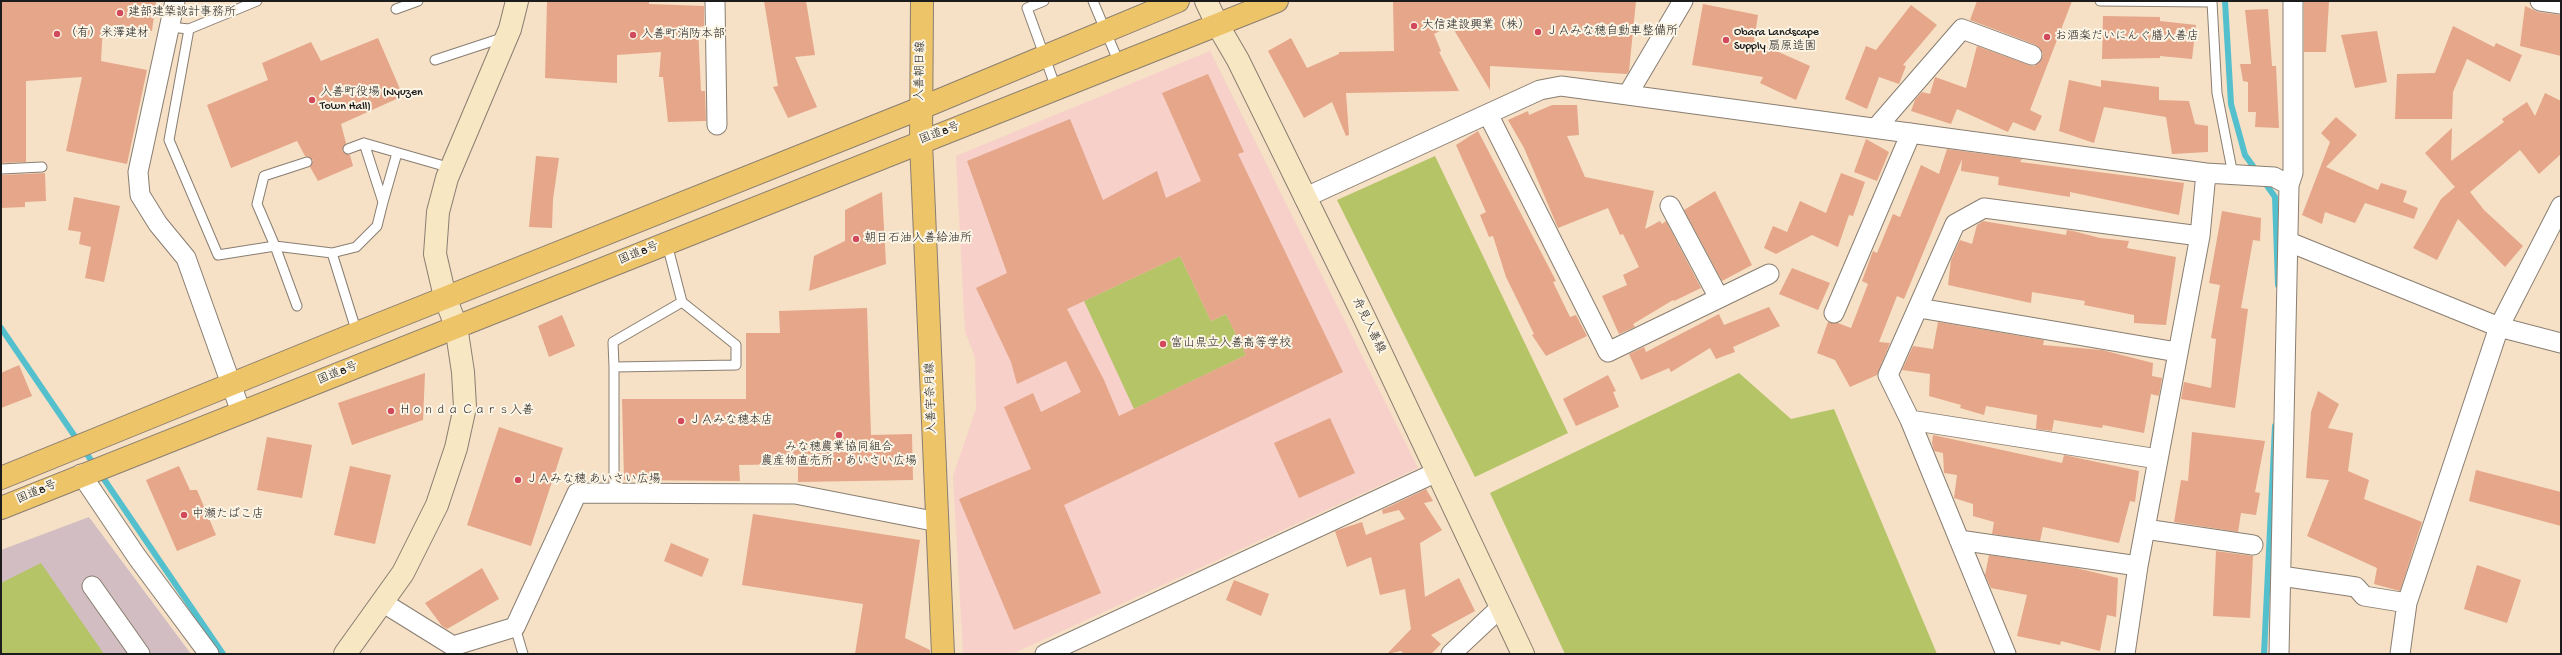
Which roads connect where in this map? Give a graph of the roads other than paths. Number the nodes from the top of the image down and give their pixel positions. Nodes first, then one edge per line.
1 (175, 1) edge
2 (257, 1) edge
3 (418, 1) edge
4 (517, 1) edge
5 (715, 1) edge
6 (922, 1) edge
7 (1044, 1) edge
8 (1093, 1) edge
9 (1178, 1) edge
10 (1206, 1) edge
11 (1277, 1) edge
12 (1683, 1) edge
13 (2100, 1) edge
14 (2293, 1) edge
15 (2540, 1) edge
16 (2162, 2) edge
17 (2561, 4) edge
18 (396, 9) dead end
19 (1217, 24) junction
20 (170, 27) junction
21 (189, 29) junction
22 (506, 37) junction
23 (2032, 55) dead end
24 (434, 60) dead end
25 (1119, 63) junction
26 (1056, 88) junction
27 (1628, 94) junction
28 (921, 108) junction
29 (1488, 114) junction
30 (717, 125) dead end
31 (1876, 128) junction
32 (1911, 133) junction
33 (921, 142) junction
34 (364, 143) junction
35 (348, 148) dead end
36 (397, 153) junction
37 (307, 162) dead end
38 (42, 167) dead end
39 (451, 168) junction
40 (1, 169) edge
41 (2206, 173) junction
42 (2233, 175) junction
43 (2289, 186) junction
44 (1304, 198) junction
45 (383, 202) junction
46 (1670, 206) dead end
47 (2561, 206) edge
48 (2200, 236) junction
49 (2289, 242) junction
50 (667, 244) junction
51 (275, 246) junction
52 (332, 253) junction
53 (1769, 274) dead end
54 (445, 297) junction
55 (1719, 298) junction
56 (682, 302) junction
57 (297, 306) dead end
58 (1919, 308) junction
59 (1834, 313) dead end
60 (456, 326) junction
61 (2498, 327) junction
62 (357, 333) junction
63 (2561, 343) edge
64 (2177, 352) junction
65 (614, 367) junction
66 (232, 384) junction
67 (241, 412) junction
68 (1910, 420) junction
69 (2158, 459) junction
70 (1437, 472) junction
71 (81, 474) junction
72 (1, 478) edge
73 (614, 493) junction
74 (1, 508) edge
75 (938, 522) junction
76 (2145, 529) junction
77 (1959, 540) junction
78 (2253, 545) dead end
79 (2138, 566) junction
80 (2281, 576) junction
81 (92, 586) dead end
82 (382, 602) junction
83 (2407, 603) junction
84 (1501, 608) junction
85 (515, 626) junction
86 (140, 654) edge
87 (209, 654) edge
88 (345, 654) edge
89 (523, 654) edge
90 (943, 654) edge
91 (1045, 654) edge
92 (1451, 654) edge
93 (1523, 654) edge
94 (2006, 654) edge
95 (2125, 654) edge
96 (2279, 654) edge
97 (2400, 654) edge

1 - 20 street
2 - 21 lane
3 - 18 lane
4 - 22 main road
5 - 30 street
6 - 28 main road, 入善朝日線
7 - 26 lane
8 - 25 lane
9 - 28 main road
10 - 19 main road, 舟見入善線
11 - 19 main road, 国道8号
12 - 27 street
13 - 16 lane
14 - 43 street
15 - 17 street
16 - 42 lane
19 - 25 main road, 国道8号
19 - 44 main road, 舟見入善線
20 - 21 lane
20 - 66 street
21 - 51 lane
22 - 24 lane
22 - 39 main road
23 - 31 street
25 - 26 main road, 国道8号
26 - 33 main road, 国道8号
27 - 29 street
27 - 31 street
28 - 33 main road, 入善朝日線
28 - 54 main road
29 - 44 street
29 - 55 street
31 - 32 street
32 - 41 street
32 - 59 street
33 - 50 main road, 国道8号
33 - 75 main road, 入善宇奈月線
34 - 35 lane
34 - 36 lane
34 - 45 lane
36 - 39 lane
36 - 45 lane
37 - 51 lane
38 - 40 lane
39 - 54 main road
41 - 42 street
41 - 48 street
42 - 43 street
43 - 49 street
44 - 70 main road, 舟見入善線
45 - 52 lane
46 - 55 street
47 - 61 street
48 - 58 street
48 - 64 street
49 - 61 street
49 - 80 street
50 - 56 lane
50 - 60 main road, 国道8号
51 - 52 lane
51 - 57 lane
52 - 62 lane
53 - 55 street
54 - 60 main road
54 - 62 main road
56 - 65 lane
56 - 65 lane
58 - 64 street
58 - 68 street
60 - 67 main road, 国道8号
60 - 82 main road
61 - 63 street
61 - 83 street
62 - 66 main road
64 - 69 street
65 - 73 lane
66 - 67 street
66 - 72 main road
67 - 71 main road, 国道8号
68 - 69 street
68 - 77 street
69 - 76 street
70 - 84 main road, 舟見入善線
70 - 91 street
71 - 74 main road, 国道8号
71 - 87 street
73 - 75 street
73 - 85 street
75 - 90 main road, 入善宇奈月線
76 - 78 street
76 - 79 street
77 - 79 street
77 - 94 street
79 - 95 street
80 - 83 street
80 - 96 street
81 - 86 street
82 - 85 street
82 - 88 main road
83 - 97 street
84 - 92 street
84 - 93 main road, 舟見入善線
85 - 89 lane

